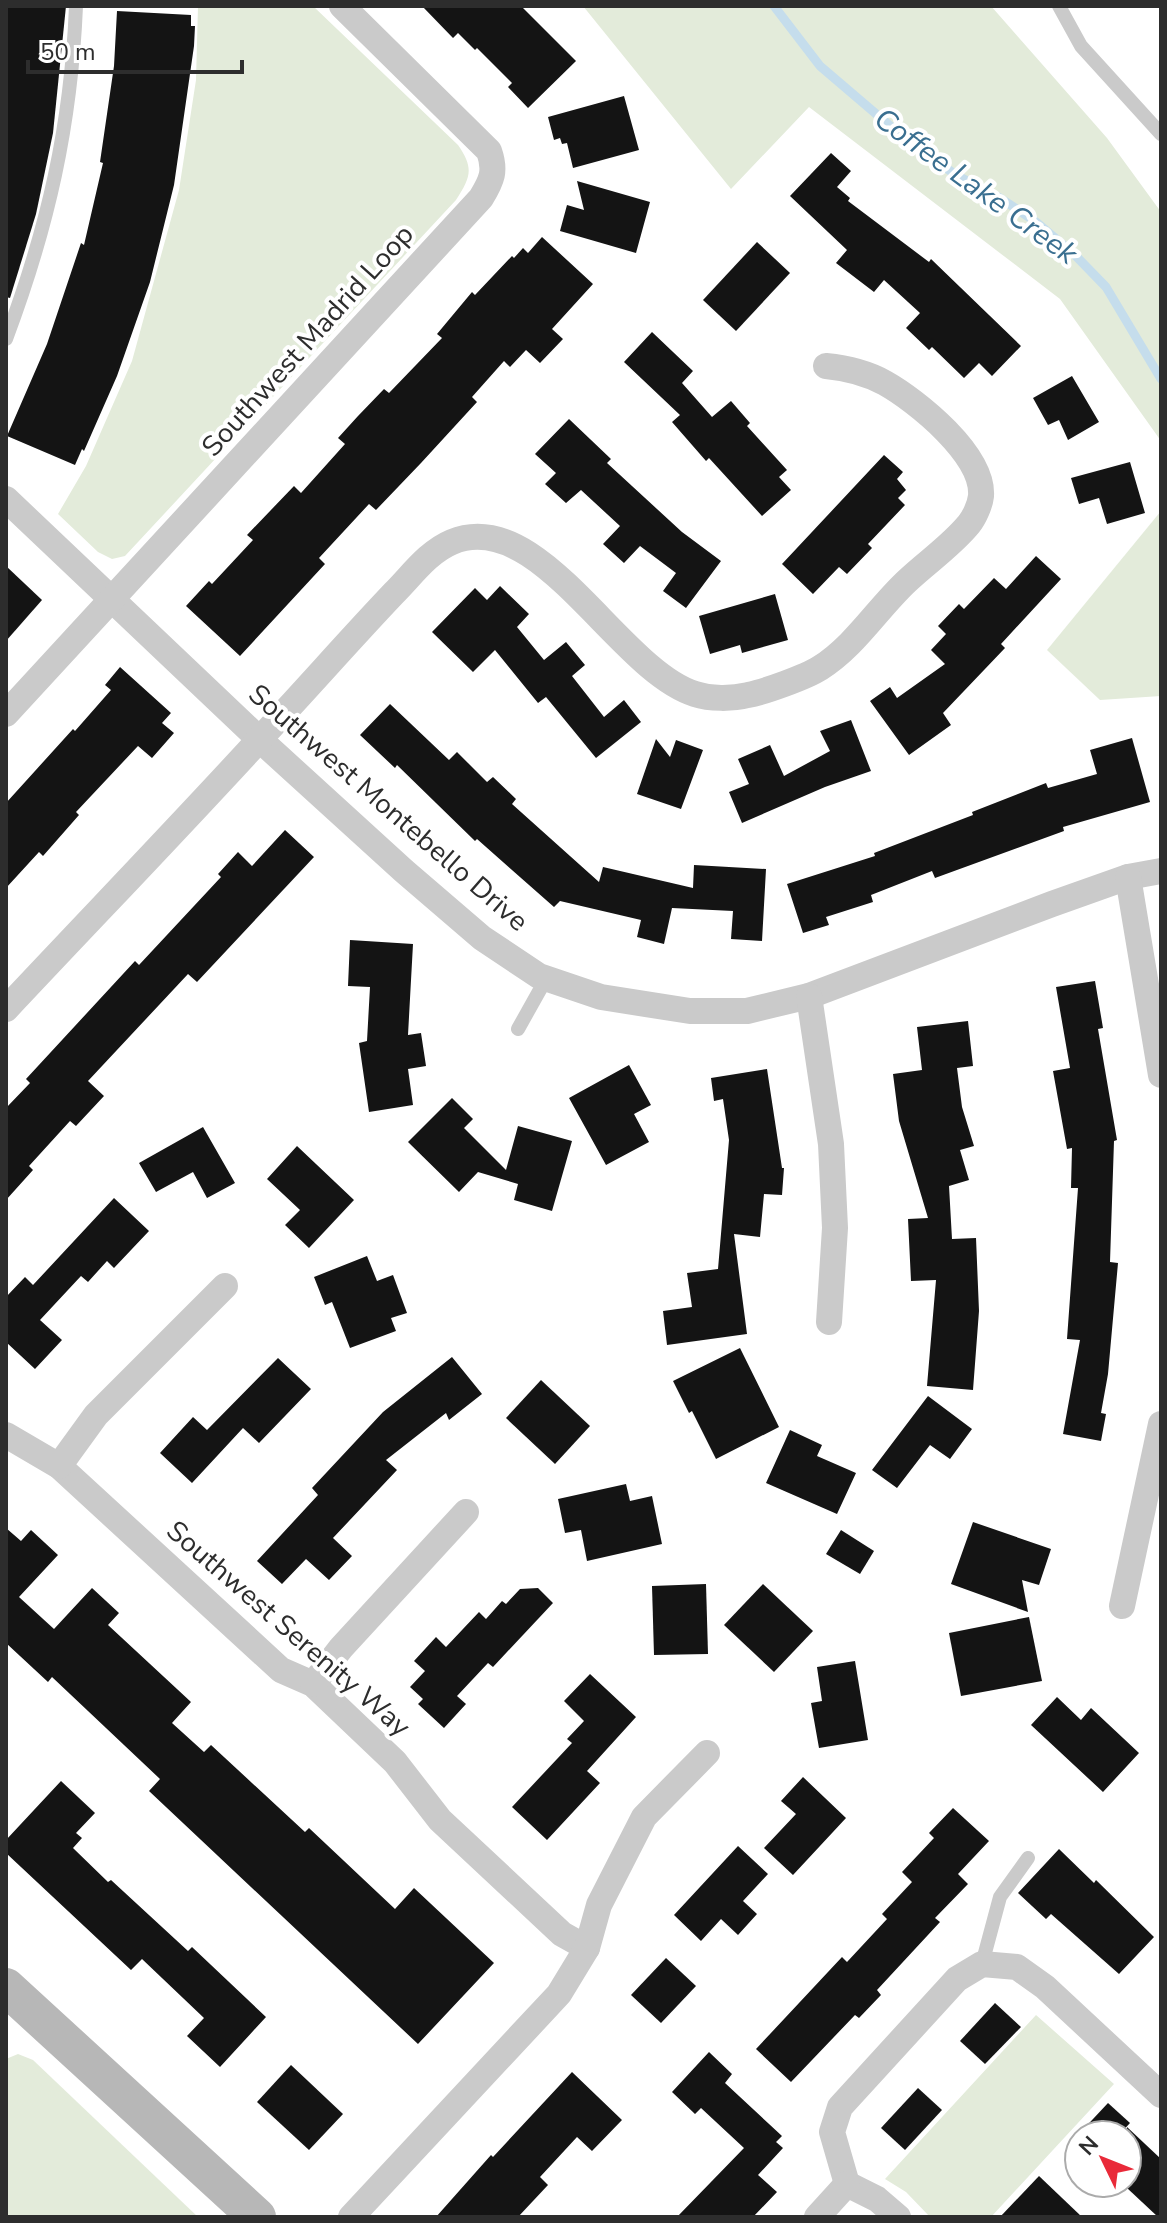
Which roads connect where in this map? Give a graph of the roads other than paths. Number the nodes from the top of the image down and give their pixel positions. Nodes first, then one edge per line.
1 (76, 6) edge
2 (342, 6) edge
3 (1059, 6) edge
4 (1161, 134) edge
5 (6, 339) edge
6 (826, 366) dead end
7 (6, 499) edge
8 (113, 599) junction
9 (6, 714) edge
10 (259, 739) junction
11 (1161, 871) edge
12 (1128, 877) junction
13 (546, 979) junction
14 (809, 996) junction
15 (6, 1009) edge
16 (518, 1029) dead end
17 (1161, 1075) edge
18 (225, 1286) dead end
19 (829, 1322) dead end
20 (1161, 1424) edge
21 (6, 1435) edge
22 (59, 1466) junction
23 (466, 1512) dead end
24 (1122, 1606) dead end
25 (313, 1684) junction
26 (707, 1753) dead end
27 (1028, 1858) dead end
28 (587, 1948) junction
29 (982, 1964) junction
30 (11, 2002) edge
31 (1161, 2095) edge
32 (847, 2184) junction
33 (257, 2217) edge
34 (351, 2217) edge
35 (817, 2217) edge
36 (898, 2217) edge

1 - 5 lane
2 - 8 street, Southwest Madrid Loop
3 - 4 lane
6 - 10 street
7 - 8 street, Southwest Montebello Drive
8 - 9 street, Southwest Madrid Loop
8 - 10 street, Southwest Montebello Drive
10 - 13 street, Southwest Montebello Drive
10 - 15 street
11 - 12 street, Southwest Montebello Drive
12 - 14 street, Southwest Montebello Drive
12 - 17 street
13 - 14 street, Southwest Montebello Drive
13 - 16 lane
14 - 19 street
18 - 22 street
20 - 24 street
21 - 22 street, Southwest Serenity Way
22 - 25 street, Southwest Serenity Way
23 - 25 street
25 - 28 street, Southwest Serenity Way
26 - 28 street
27 - 29 lane
28 - 34 street
29 - 31 street
29 - 32 street
30 - 33 street
32 - 35 street
32 - 36 street

